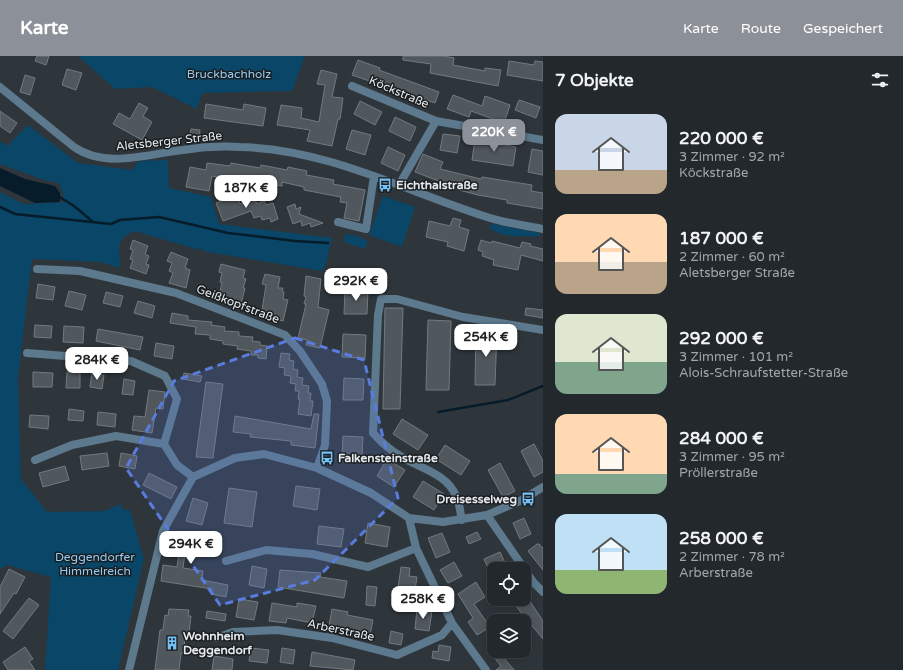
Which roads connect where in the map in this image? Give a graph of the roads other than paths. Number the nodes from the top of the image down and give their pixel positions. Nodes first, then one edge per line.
1 (0, 86) edge
2 (352, 86) dead end
3 (436, 121) junction
4 (543, 140) edge
5 (374, 176) junction
6 (399, 185) junction
7 (338, 222) dead end
8 (543, 229) edge
9 (37, 269) dead end
10 (543, 330) edge
11 (27, 353) dead end
12 (164, 444) junction
13 (36, 460) dead end
14 (317, 468) junction
15 (193, 477) junction
16 (543, 487) edge
17 (487, 516) junction
18 (409, 518) junction
19 (462, 520) junction
20 (416, 548) junction
21 (226, 561) dead end
22 (543, 592) edge
23 (452, 623) junction
24 (216, 638) dead end
25 (129, 670) edge
26 (486, 670) edge

1 - 5 street, Aletsberger Straße
2 - 3 street, Köckstraße
3 - 4 street, Köckstraße
3 - 6 street, Köckstraße
5 - 6 street, Aletsberger Straße
5 - 7 street
6 - 8 street, Aletsberger Straße
9 - 14 street, Geißkopfstraße
10 - 19 street
11 - 12 street
12 - 13 street
12 - 15 street
14 - 15 street
14 - 18 street
15 - 25 street
16 - 17 street
17 - 19 street
17 - 22 street
18 - 19 street
18 - 20 street
20 - 21 street
20 - 23 street
23 - 24 street, Arberstraße
23 - 26 street

